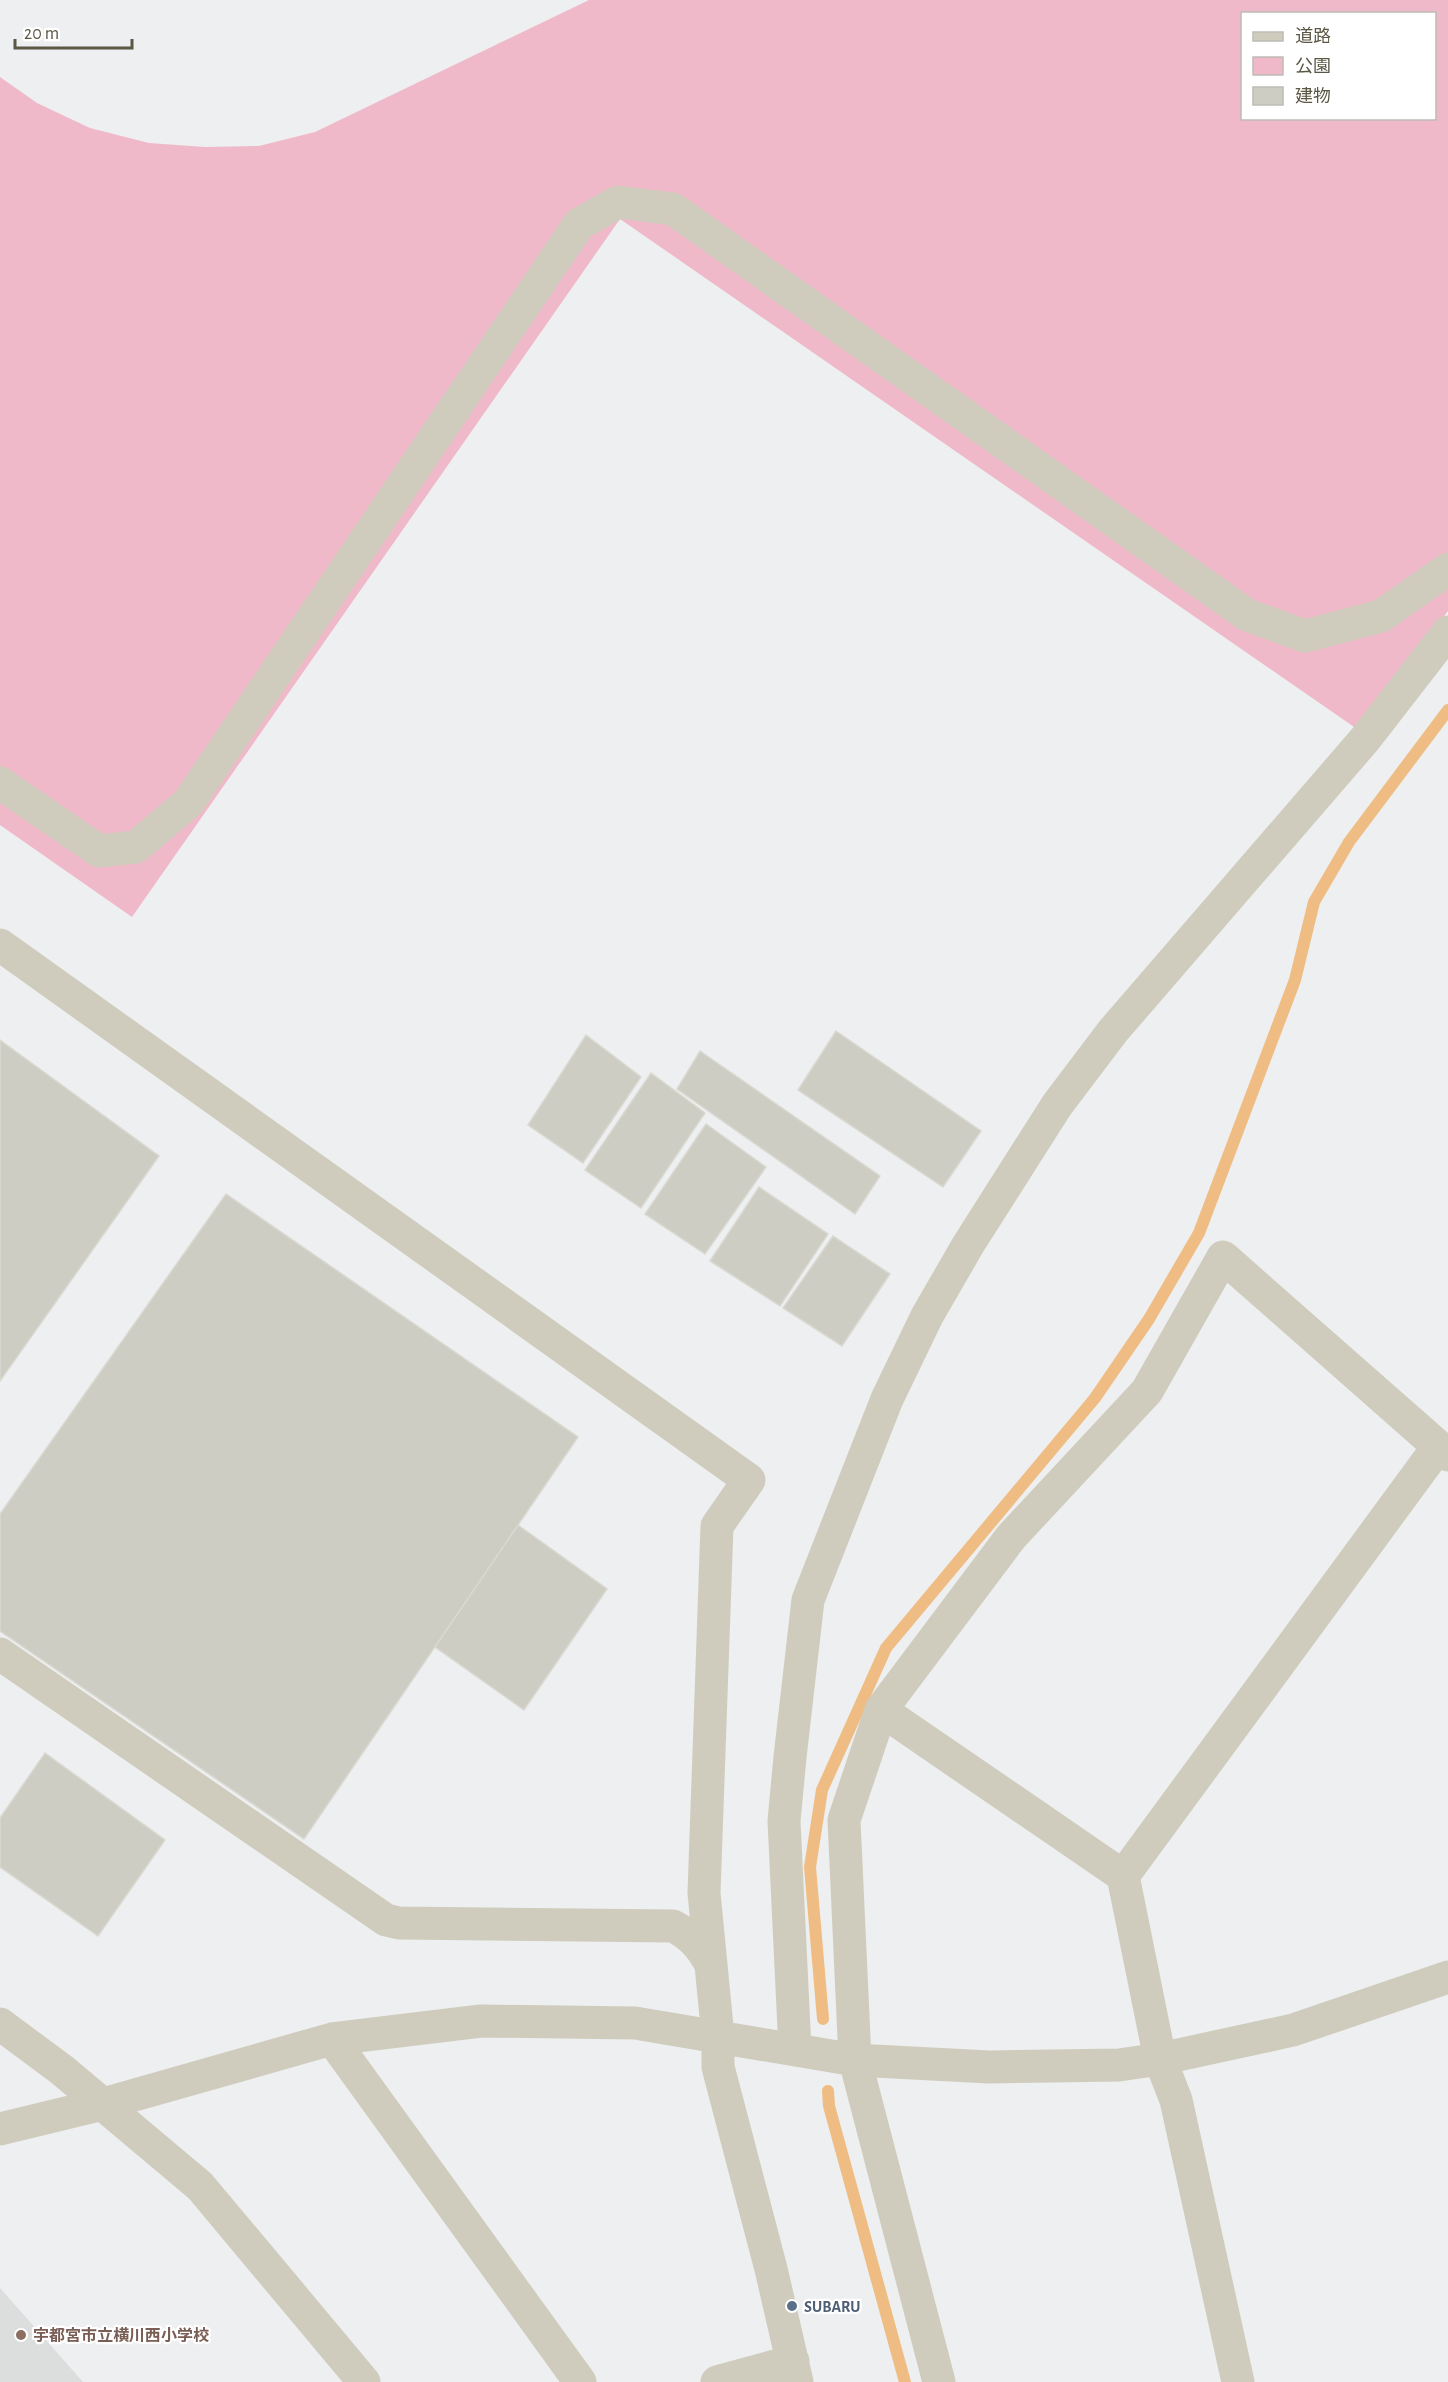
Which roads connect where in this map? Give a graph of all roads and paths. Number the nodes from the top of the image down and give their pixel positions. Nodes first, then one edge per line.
1 (1448, 569) edge
2 (1448, 632) edge
3 (0, 783) edge
4 (0, 945) edge
5 (1443, 1451) edge
6 (0, 1653) edge
7 (881, 1710) junction
8 (1123, 1876) junction
9 (711, 1965) junction
10 (1448, 1977) edge
11 (0, 2024) edge
12 (718, 2037) junction
13 (332, 2039) junction
14 (795, 2050) junction
15 (1160, 2059) junction
16 (855, 2060) junction
17 (103, 2104) junction
18 (0, 2129) edge
19 (795, 2372) edge
20 (364, 2382) edge
21 (580, 2382) edge
22 (717, 2382) edge
23 (939, 2382) edge
24 (1238, 2382) edge

1 - 3 street
2 - 14 street
4 - 9 street
5 - 7 street
5 - 8 street
6 - 9 street
7 - 8 street
7 - 16 street
8 - 15 street
9 - 12 street
10 - 15 street
11 - 17 street
12 - 13 street
12 - 14 street
12 - 19 street
13 - 17 street
13 - 21 street
14 - 16 street
15 - 16 street
15 - 24 street
16 - 23 street
17 - 18 street
17 - 20 street
19 - 22 street

